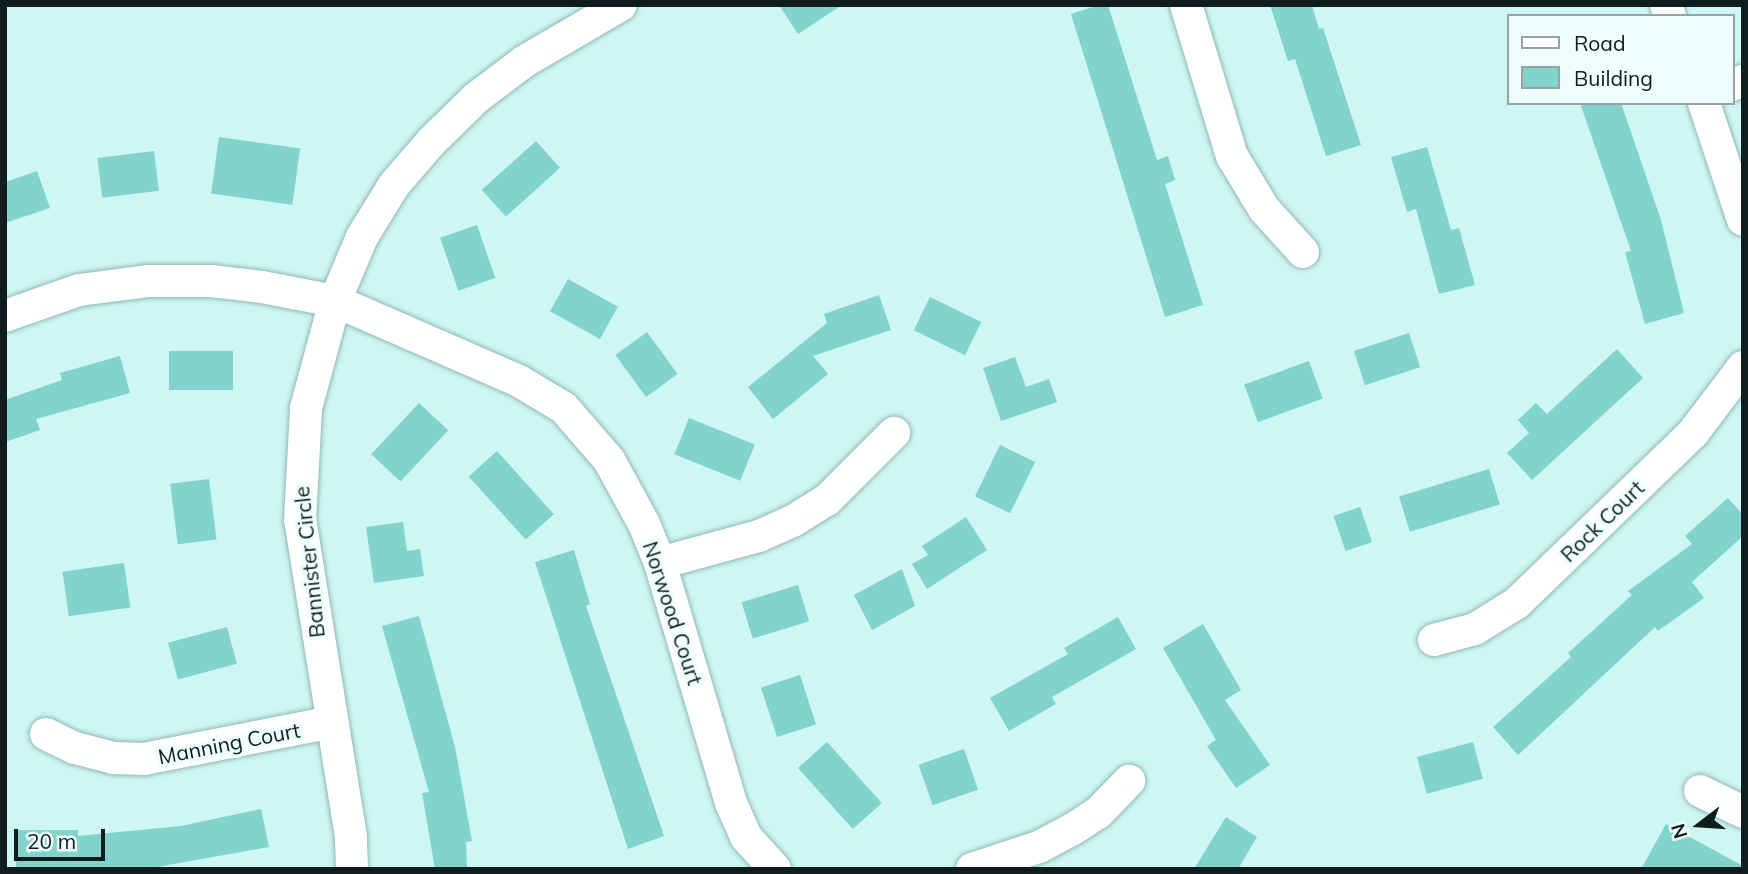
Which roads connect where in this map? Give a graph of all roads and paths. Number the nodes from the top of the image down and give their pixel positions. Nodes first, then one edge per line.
1 (621, 5) edge
2 (1186, 5) edge
3 (1705, 105) edge
4 (1743, 219) edge
5 (1303, 252) dead end
6 (335, 301) junction
7 (5, 316) edge
8 (1743, 367) edge
9 (894, 433) dead end
10 (660, 563) junction
11 (1434, 640) dead end
12 (332, 722) junction
13 (46, 734) dead end
14 (1129, 781) dead end
15 (1700, 791) dead end
16 (1743, 812) edge
17 (352, 869) edge
18 (775, 869) edge
19 (972, 869) edge

1 - 6 street, Bannister Circle
2 - 5 street
3 - 4 street
6 - 7 street, Norwood Court
6 - 10 street, Norwood Court
6 - 12 street, Bannister Circle
8 - 11 street, Rock Court
9 - 10 street
10 - 18 street, Norwood Court
12 - 13 street, Manning Court
12 - 17 street, Bannister Circle
14 - 19 street
15 - 16 street

